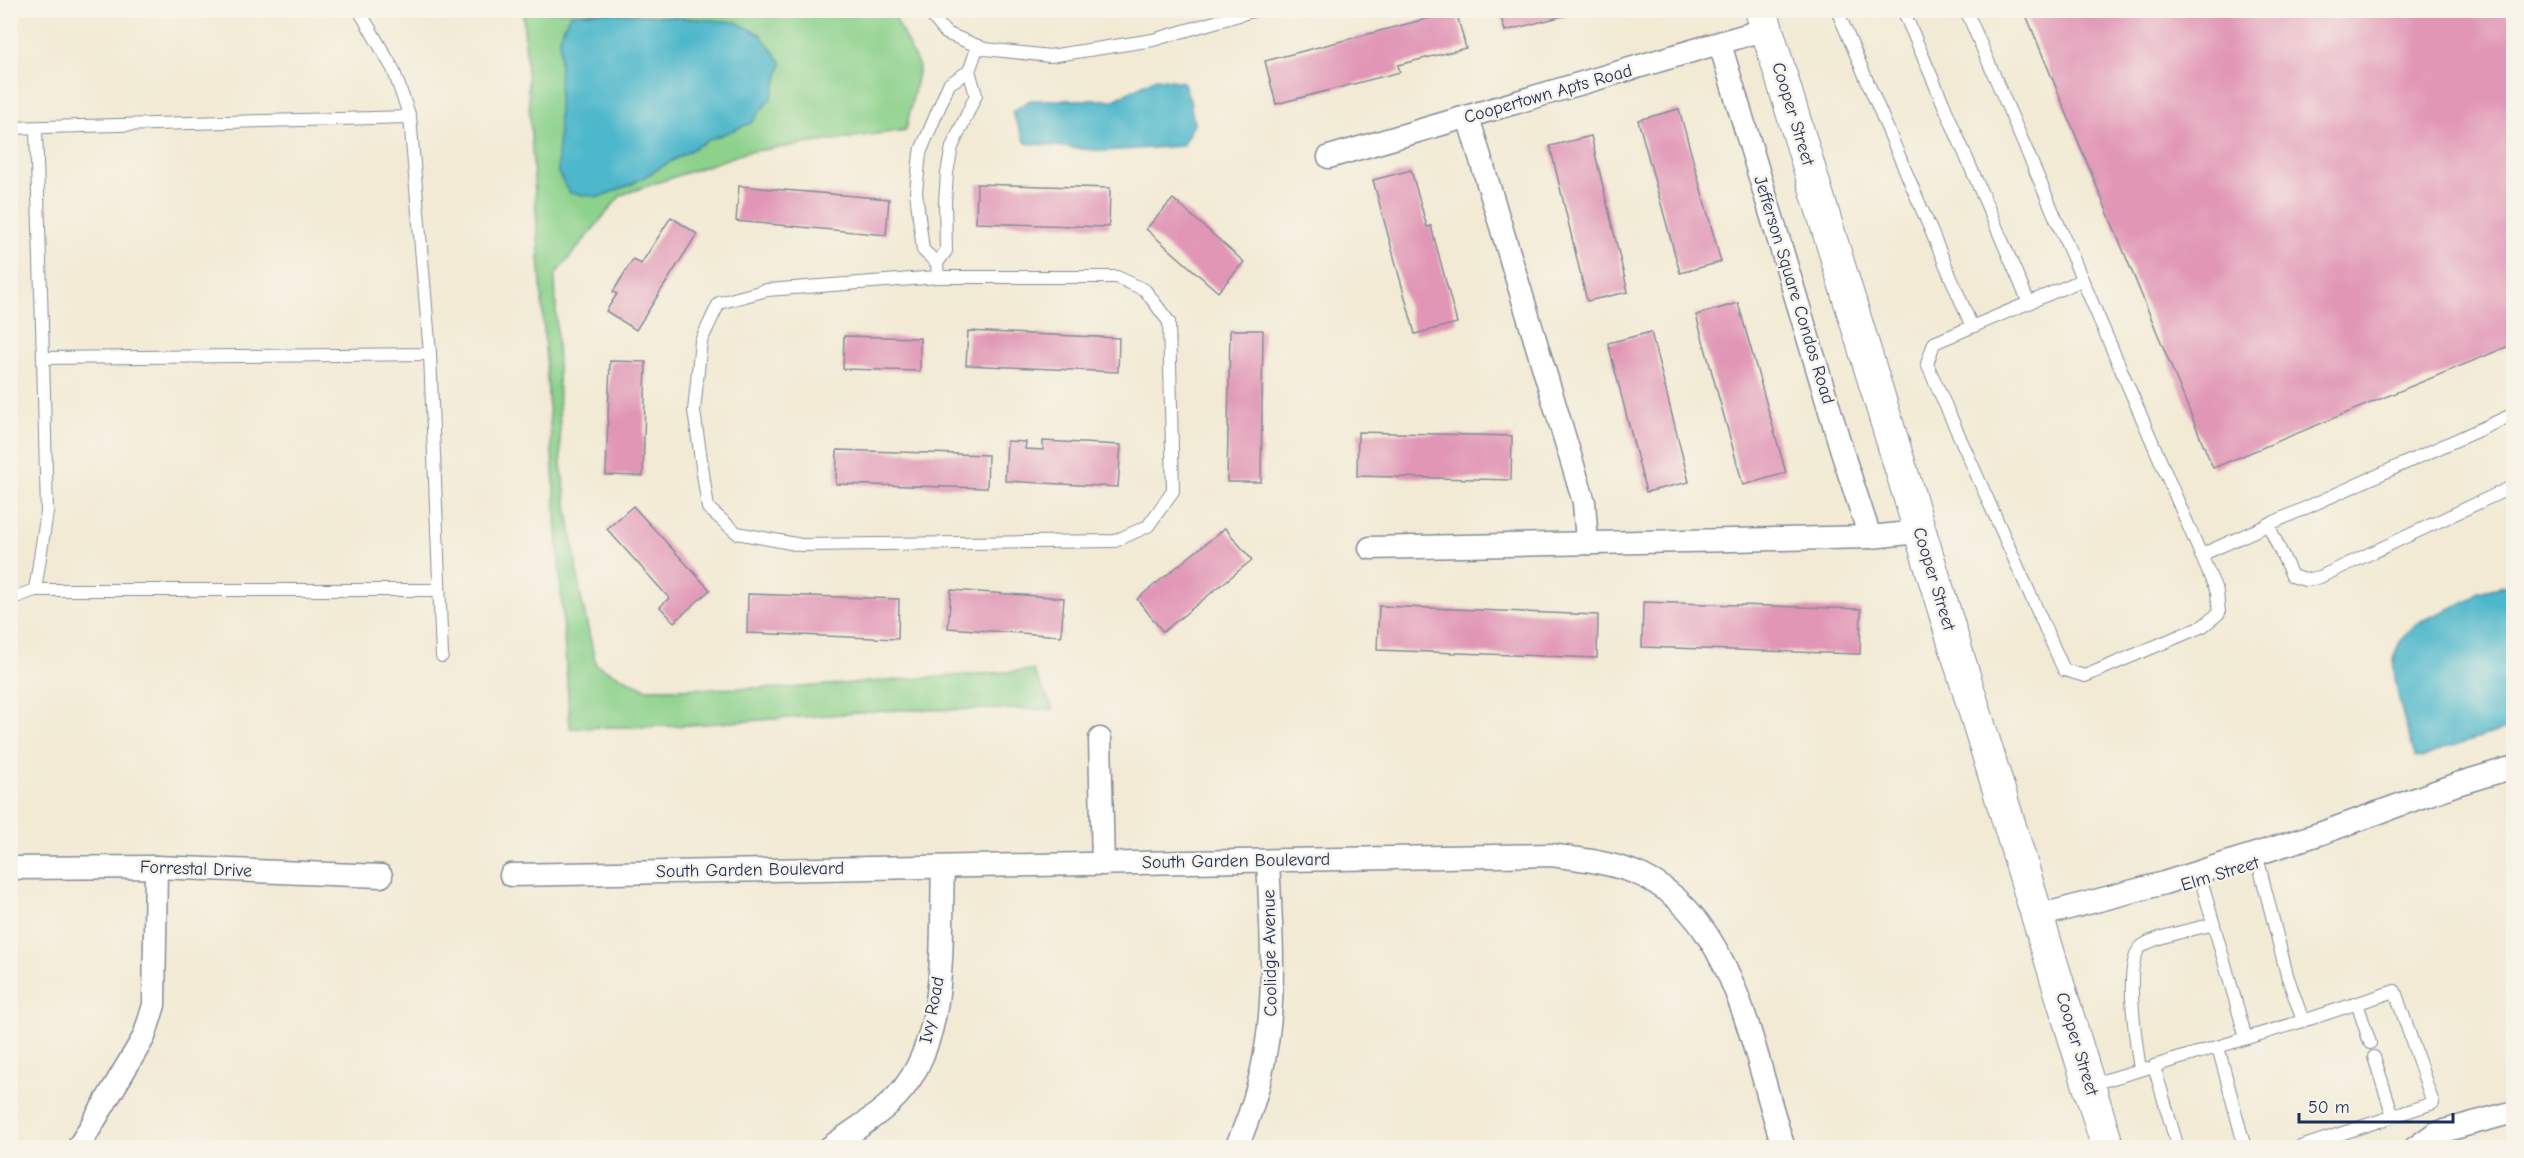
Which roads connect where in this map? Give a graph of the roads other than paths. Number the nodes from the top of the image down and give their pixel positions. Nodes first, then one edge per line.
1 (359, 10) edge
2 (927, 10) edge
3 (1256, 10) edge
4 (1837, 10) edge
5 (1903, 10) edge
6 (1966, 10) edge
7 (1764, 20) edge
8 (1720, 44) junction
9 (978, 46) junction
10 (969, 71) junction
11 (410, 117) junction
12 (1468, 117) junction
13 (10, 128) edge
14 (36, 129) junction
15 (1329, 157) dead end
16 (937, 263) junction
17 (938, 277) junction
18 (2082, 280) junction
19 (2029, 303) junction
20 (1972, 327) junction
21 (430, 354) junction
22 (43, 358) junction
23 (2514, 414) edge
24 (2514, 486) edge
25 (2268, 524) junction
26 (1919, 532) junction
27 (1870, 537) junction
28 (1587, 543) junction
29 (1370, 548) dead end
30 (2201, 555) junction
31 (35, 590) junction
32 (439, 590) junction
33 (10, 599) edge
34 (442, 657) dead end
35 (1100, 739) dead end
36 (2514, 767) edge
37 (2257, 857) junction
38 (1268, 861) junction
39 (1103, 864) junction
40 (156, 867) junction
41 (943, 867) junction
42 (10, 868) edge
43 (511, 875) dead end
44 (381, 876) dead end
45 (2201, 880) junction
46 (2039, 921) junction
47 (2214, 924) junction
48 (2357, 1003) junction
49 (2303, 1021) junction
50 (2246, 1038) junction
51 (2370, 1043) dead end
52 (2218, 1047) junction
53 (2374, 1057) dead end
54 (2154, 1066) junction
55 (2140, 1070) junction
56 (2089, 1085) junction
57 (2514, 1112) edge
58 (2393, 1116) junction
59 (1778, 1146) edge
60 (78, 1148) edge
61 (829, 1148) edge
62 (1236, 1148) edge
63 (2108, 1148) edge
64 (2178, 1148) edge
65 (2245, 1148) edge
66 (2298, 1148) edge
67 (2415, 1148) edge

1 - 11 lane
2 - 9 lane
3 - 9 lane
4 - 20 lane
5 - 19 lane
6 - 18 lane
7 - 8 street, Coopertown Apts Road
7 - 26 street, Cooper Street
8 - 12 street, Coopertown Apts Road
8 - 27 street, Jefferson Square Condos Road
9 - 10 lane
10 - 16 lane
10 - 16 lane
11 - 14 lane
11 - 21 lane
12 - 15 street, Coopertown Apts Road
12 - 28 street
13 - 14 lane
14 - 22 lane
16 - 17 lane
17 - 17 lane
18 - 19 lane
18 - 30 lane
19 - 20 lane
20 - 30 lane
21 - 22 lane
21 - 32 lane
22 - 31 lane
23 - 25 lane
24 - 25 lane
25 - 30 lane
26 - 27 street
26 - 46 street, Cooper Street
27 - 28 street
28 - 29 street
31 - 32 lane
31 - 33 lane
32 - 34 lane
35 - 39 street
36 - 37 street, Elm Street
37 - 45 street, Elm Street
37 - 46 street, Elm Street
37 - 49 lane
38 - 39 street, South Garden Boulevard
38 - 59 street, South Garden Boulevard
38 - 62 street, Coolidge Avenue
39 - 41 street, South Garden Boulevard
40 - 42 street, Forrestal Drive
40 - 44 street, Forrestal Drive
40 - 60 street
41 - 43 street, South Garden Boulevard
41 - 61 street, Ivy Road
45 - 46 street, Elm Street
45 - 47 lane
46 - 56 street, Cooper Street
47 - 50 lane
47 - 55 lane
48 - 49 lane
48 - 51 lane
48 - 58 lane
49 - 50 lane
50 - 52 lane
52 - 54 lane
52 - 65 lane
53 - 58 lane
54 - 55 lane
54 - 64 lane
55 - 56 lane
56 - 63 street, Cooper Street
57 - 67 street
58 - 66 lane

